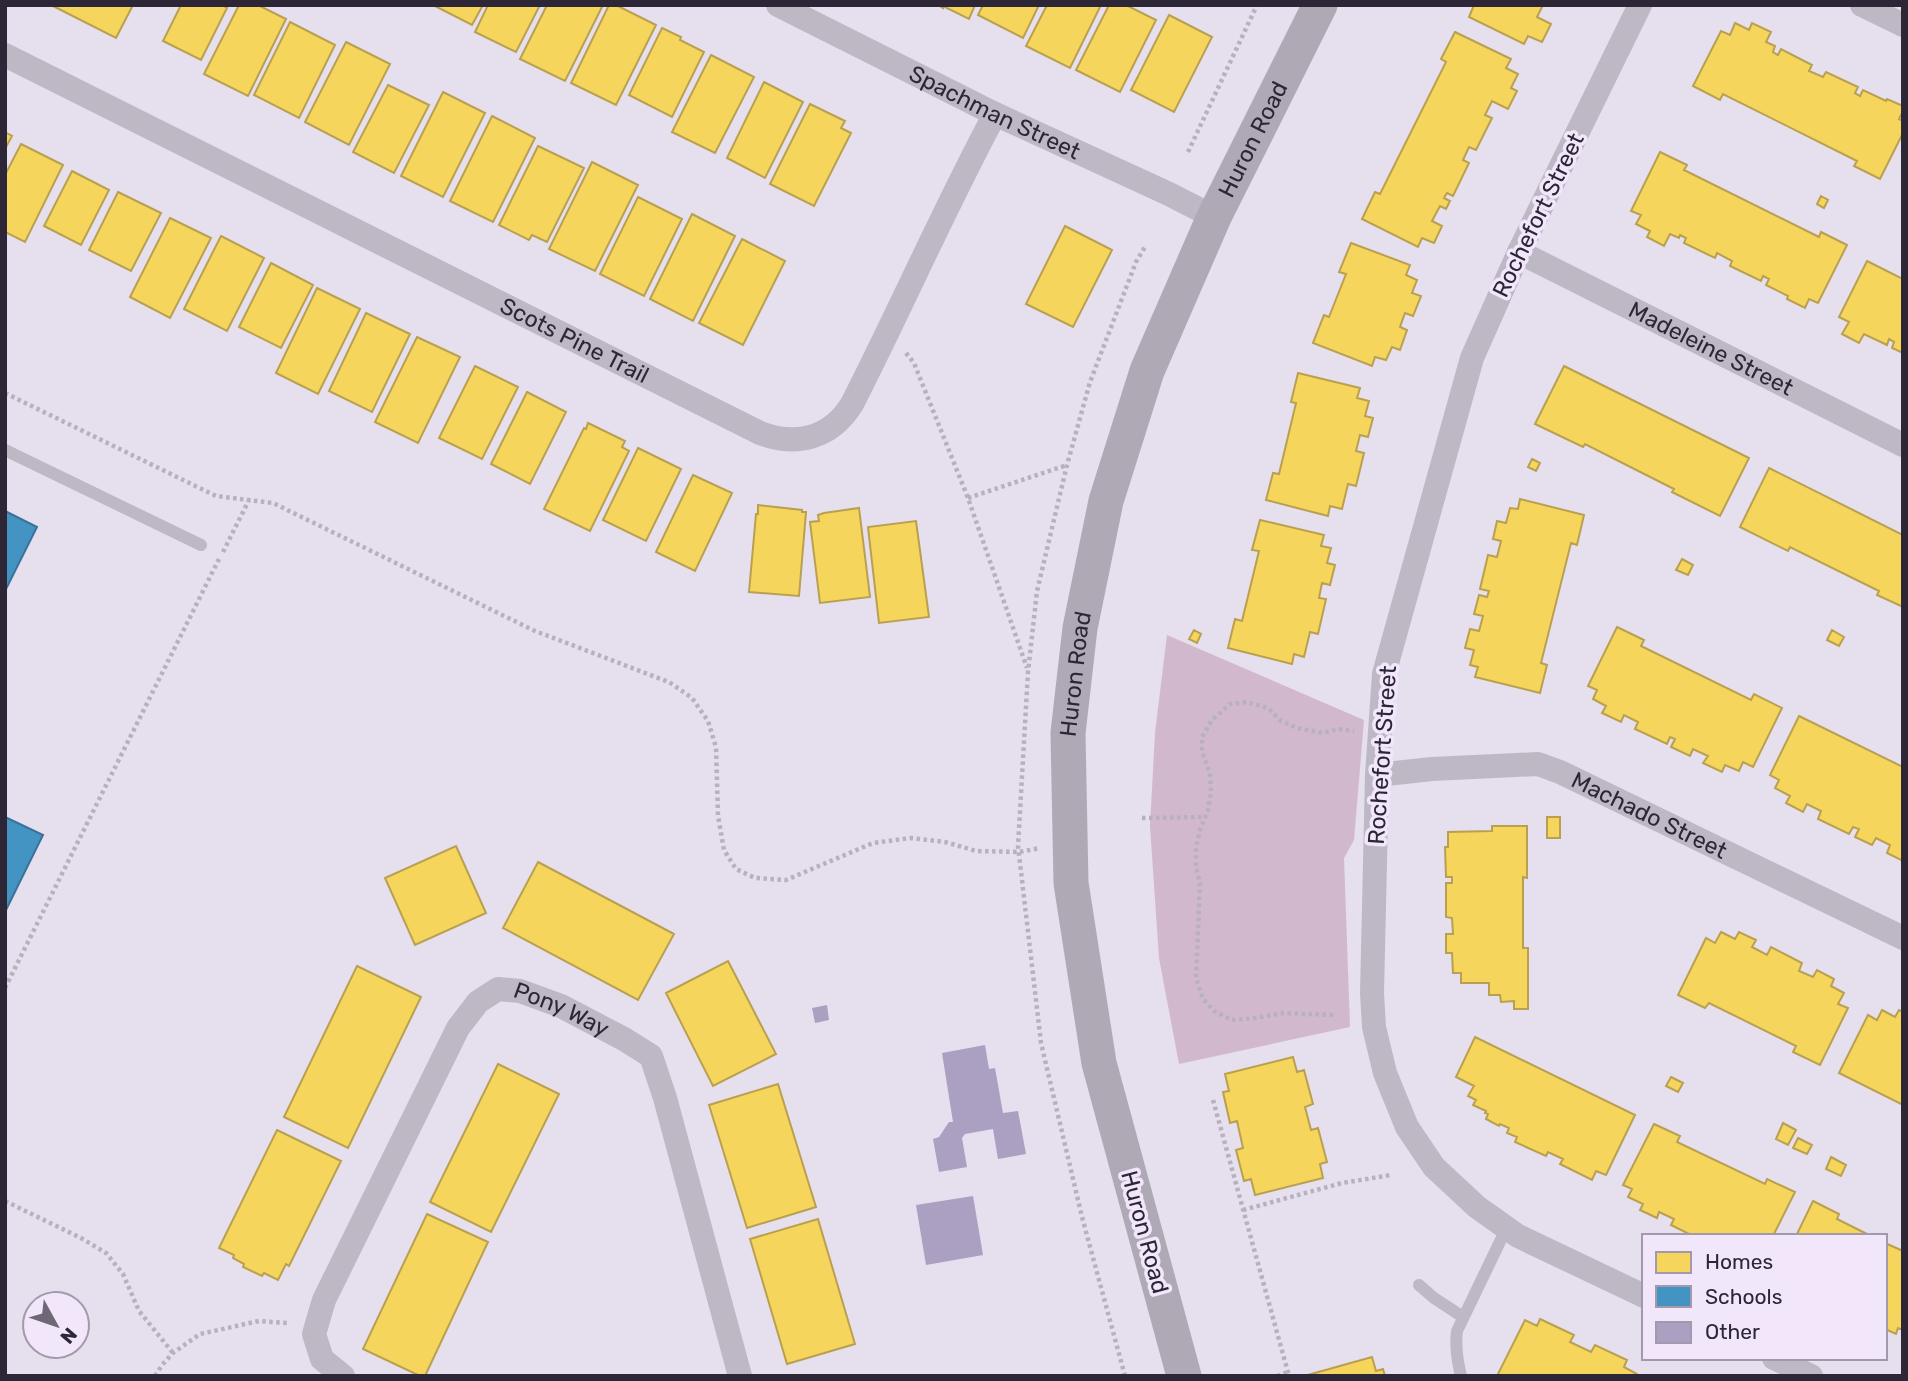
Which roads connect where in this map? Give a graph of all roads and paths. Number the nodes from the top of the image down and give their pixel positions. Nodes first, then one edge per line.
1 (778, 5) edge
2 (1257, 5) edge
3 (1320, 5) edge
4 (1640, 5) edge
5 (1862, 5) edge
6 (1903, 26) edge
7 (5, 55) edge
8 (995, 114) junction
9 (1188, 152) dead end
10 (1214, 217) junction
11 (1519, 252) junction
12 (889, 332) junction
13 (5, 393) edge
14 (1903, 445) edge
15 (5, 450) edge
16 (1068, 465) dead end
17 (968, 498) junction
18 (249, 500) junction
19 (201, 545) dead end
20 (1028, 672) dead end
21 (1379, 735) junction
22 (1377, 775) junction
23 (1205, 817) junction
24 (1142, 818) dead end
25 (1071, 841) junction
26 (1903, 938) edge
27 (5, 988) edge
28 (1333, 1016) dead end
29 (1213, 1100) dead end
30 (1391, 1175) dead end
31 (5, 1201) edge
32 (1243, 1210) junction
33 (1507, 1227) junction
34 (1419, 1285) dead end
35 (1642, 1295) edge
36 (1463, 1317) junction
37 (317, 1325) junction
38 (173, 1353) junction
39 (1778, 1360) edge
40 (1289, 1374) edge
41 (155, 1376) edge
42 (342, 1376) edge
43 (740, 1376) edge
44 (1184, 1376) edge
45 (1277, 1376) edge
46 (1461, 1376) edge
47 (1811, 1376) edge

1 - 8 street, Spachman Street
2 - 9 path
3 - 10 main road, Huron Road
4 - 11 street, Rochefort Street
5 - 6 street
7 - 12 street, Scots Pine Trail
8 - 10 street, Spachman Street
8 - 12 street, Scots Pine Trail
10 - 25 main road, Huron Road
11 - 14 street, Madeleine Street
11 - 21 street, Rochefort Street
12 - 17 path
13 - 18 path
15 - 19 lane
16 - 17 path
17 - 20 path
18 - 25 path
18 - 27 path
21 - 22 street, Rochefort Street
21 - 23 path
22 - 26 street, Machado Street
22 - 33 street, Rochefort Street
23 - 24 path
23 - 28 path
25 - 44 main road, Huron Road
29 - 32 path
30 - 32 path
31 - 38 path
32 - 40 path
33 - 35 street, Rochefort Street
33 - 36 lane
34 - 36 lane
36 - 46 lane
37 - 38 path
37 - 42 street, Pony Way
37 - 43 street, Pony Way
38 - 41 path
39 - 47 street
40 - 45 path

